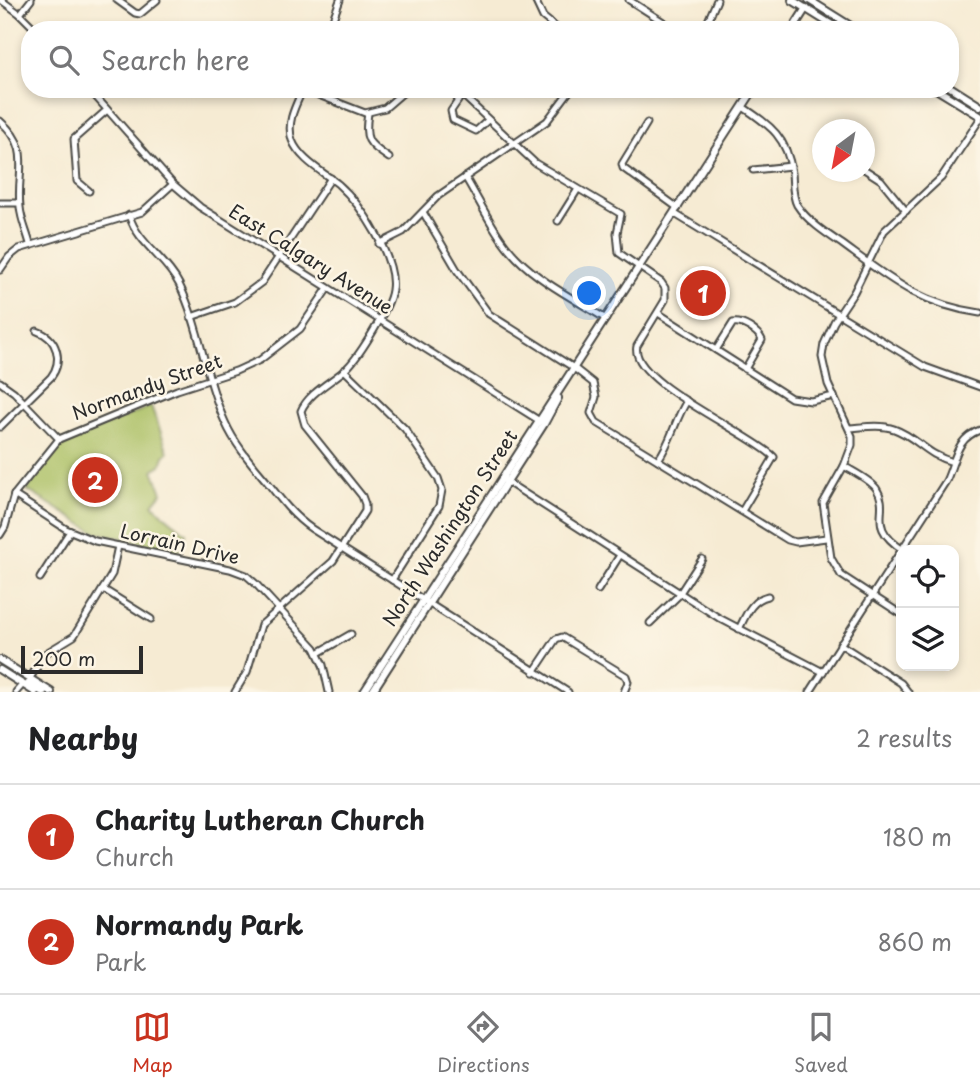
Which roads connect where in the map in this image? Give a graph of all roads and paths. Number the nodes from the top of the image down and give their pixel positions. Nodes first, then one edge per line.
1 (1, 0) edge
2 (31, 0) edge
3 (117, 0) edge
4 (157, 0) edge
5 (340, 0) edge
6 (535, 0) edge
7 (629, 0) edge
8 (717, 0) edge
9 (792, 0) edge
10 (811, 0) edge
11 (806, 9) junction
12 (20, 13) junction
13 (28, 21) edge
14 (332, 21) edge
15 (547, 21) edge
16 (662, 21) edge
17 (708, 21) edge
18 (798, 21) edge
19 (825, 21) edge
20 (843, 21) edge
21 (959, 93) edge
22 (97, 98) edge
23 (300, 98) edge
24 (325, 98) edge
25 (397, 98) edge
26 (460, 98) edge
27 (465, 98) edge
28 (564, 98) edge
29 (748, 98) edge
30 (950, 98) edge
31 (980, 106) edge
32 (743, 107) junction
33 (107, 110) junction
34 (368, 113) junction
35 (980, 118) edge
36 (488, 120) junction
37 (0, 121) edge
38 (647, 122) dead end
39 (513, 145) junction
40 (389, 158) dead end
41 (791, 166) junction
42 (753, 170) dead end
43 (875, 176) edge
44 (465, 177) junction
45 (331, 178) junction
46 (173, 184) junction
47 (578, 189) junction
48 (89, 191) dead end
49 (0, 203) edge
50 (19, 203) junction
51 (676, 211) junction
52 (906, 211) junction
53 (423, 212) junction
54 (129, 215) junction
55 (558, 221) dead end
56 (30, 244) junction
57 (379, 244) junction
58 (280, 258) junction
59 (868, 264) junction
60 (639, 267) junction
61 (0, 270) edge
62 (328, 288) junction
63 (657, 313) junction
64 (980, 313) edge
65 (838, 315) junction
66 (191, 317) junction
67 (379, 320) junction
68 (606, 320) junction
69 (37, 331) dead end
70 (716, 350) junction
71 (574, 368) junction
72 (746, 369) junction
73 (344, 370) junction
74 (210, 379) junction
75 (0, 382) edge
76 (980, 387) edge
77 (834, 396) junction
78 (687, 401) junction
79 (25, 403) junction
80 (541, 422) junction
81 (0, 427) edge
82 (850, 428) junction
83 (980, 430) edge
84 (60, 439) junction
85 (659, 460) junction
86 (953, 462) junction
87 (844, 466) junction
88 (504, 480) junction
89 (14, 495) junction
90 (742, 511) junction
91 (69, 531) junction
92 (0, 535) edge
93 (827, 538) junction
94 (905, 545) edge
95 (118, 546) junction
96 (896, 546) edge
97 (342, 548) junction
98 (620, 555) junction
99 (702, 559) dead end
100 (896, 559) edge
101 (40, 578) dead end
102 (392, 580) junction
103 (103, 589) junction
104 (598, 590) dead end
105 (680, 593) junction
106 (872, 595) junction
107 (768, 596) dead end
108 (423, 600) junction
109 (279, 608) junction
110 (896, 611) edge
111 (151, 619) dead end
112 (650, 623) dead end
113 (739, 629) junction
114 (351, 634) dead end
115 (840, 644) junction
116 (318, 653) junction
117 (0, 660) edge
118 (0, 668) edge
119 (534, 672) junction
120 (823, 672) junction
121 (30, 678) junction
122 (28, 689) edge
123 (16, 692) edge
124 (43, 692) edge
125 (51, 692) edge
126 (235, 692) edge
127 (329, 692) edge
128 (364, 692) edge
129 (372, 692) edge
130 (568, 692) edge
131 (624, 692) edge
132 (810, 692) edge
133 (908, 692) edge

1 - 12 street
2 - 12 street
3 - 4 street
5 - 14 street
6 - 15 street
7 - 16 street
8 - 17 street
9 - 11 main road
10 - 11 main road
10 - 20 main road
11 - 18 main road
11 - 19 main road
12 - 13 street
21 - 31 main road
22 - 33 street, East Calgary Avenue
23 - 45 street
24 - 34 street
25 - 34 street
26 - 36 street
27 - 36 street
28 - 39 street
29 - 32 main road, North Washington Street
30 - 35 main road
32 - 41 street
32 - 51 main road, North Washington Street
33 - 46 street, East Calgary Avenue
33 - 48 street
34 - 40 street
35 - 52 street
36 - 39 street
37 - 50 street
38 - 51 street
39 - 44 street
39 - 47 street
41 - 42 street
41 - 59 street
43 - 52 street
44 - 53 street
44 - 68 street
45 - 57 street
45 - 58 street
46 - 54 street
46 - 58 street, East Calgary Avenue
47 - 55 street
47 - 60 street
49 - 50 street
50 - 56 street
51 - 60 main road, North Washington Street
51 - 65 street
52 - 59 street
53 - 57 street
53 - 71 street
54 - 56 street
54 - 66 street
56 - 61 street
57 - 67 street
58 - 62 street, East Calgary Avenue
58 - 66 street
59 - 64 street
59 - 65 street
60 - 63 street
60 - 68 main road, North Washington Street
62 - 67 street, East Calgary Avenue
62 - 74 street, Normandy Street
63 - 70 street
63 - 78 street
65 - 76 street
65 - 77 street
66 - 74 street
67 - 73 street
67 - 80 street, East Calgary Avenue
68 - 71 main road, North Washington Street
69 - 79 street
70 - 72 street
70 - 72 street
71 - 80 main road, North Washington Street
71 - 85 street
72 - 77 street
73 - 97 street
73 - 102 street
74 - 84 street, Normandy Street
74 - 97 street
75 - 79 street
77 - 82 street
78 - 85 street
78 - 90 street
79 - 81 street
79 - 84 street
80 - 88 main road, North Washington Street
82 - 86 street
82 - 87 street
83 - 86 street
84 - 89 street, Normandy Street
85 - 90 street
86 - 94 street
87 - 93 street
87 - 96 street
88 - 98 street
88 - 108 main road, North Washington Street
89 - 91 street, Lorrain Drive
89 - 92 street, Normandy Street
90 - 93 street
91 - 95 street, Lorrain Drive
91 - 101 street
93 - 106 street
95 - 103 street
95 - 109 street, Lorrain Drive
97 - 102 street
97 - 109 street
98 - 104 street
98 - 105 street
99 - 105 street
100 - 106 street
102 - 108 street
103 - 111 street
103 - 121 street
105 - 112 street
105 - 113 street
106 - 110 street
106 - 115 street
107 - 113 street
108 - 119 street
108 - 128 main road, North Washington Street
108 - 129 main road, North Washington Street
109 - 116 street, Lorrain Drive
109 - 126 street
113 - 120 street
114 - 116 street
115 - 120 street
115 - 133 street
116 - 127 street, Lorrain Drive
117 - 121 main road
118 - 121 main road
118 - 122 main road
119 - 130 street
119 - 131 street
120 - 132 street
121 - 125 main road
122 - 123 street
122 - 124 main road

